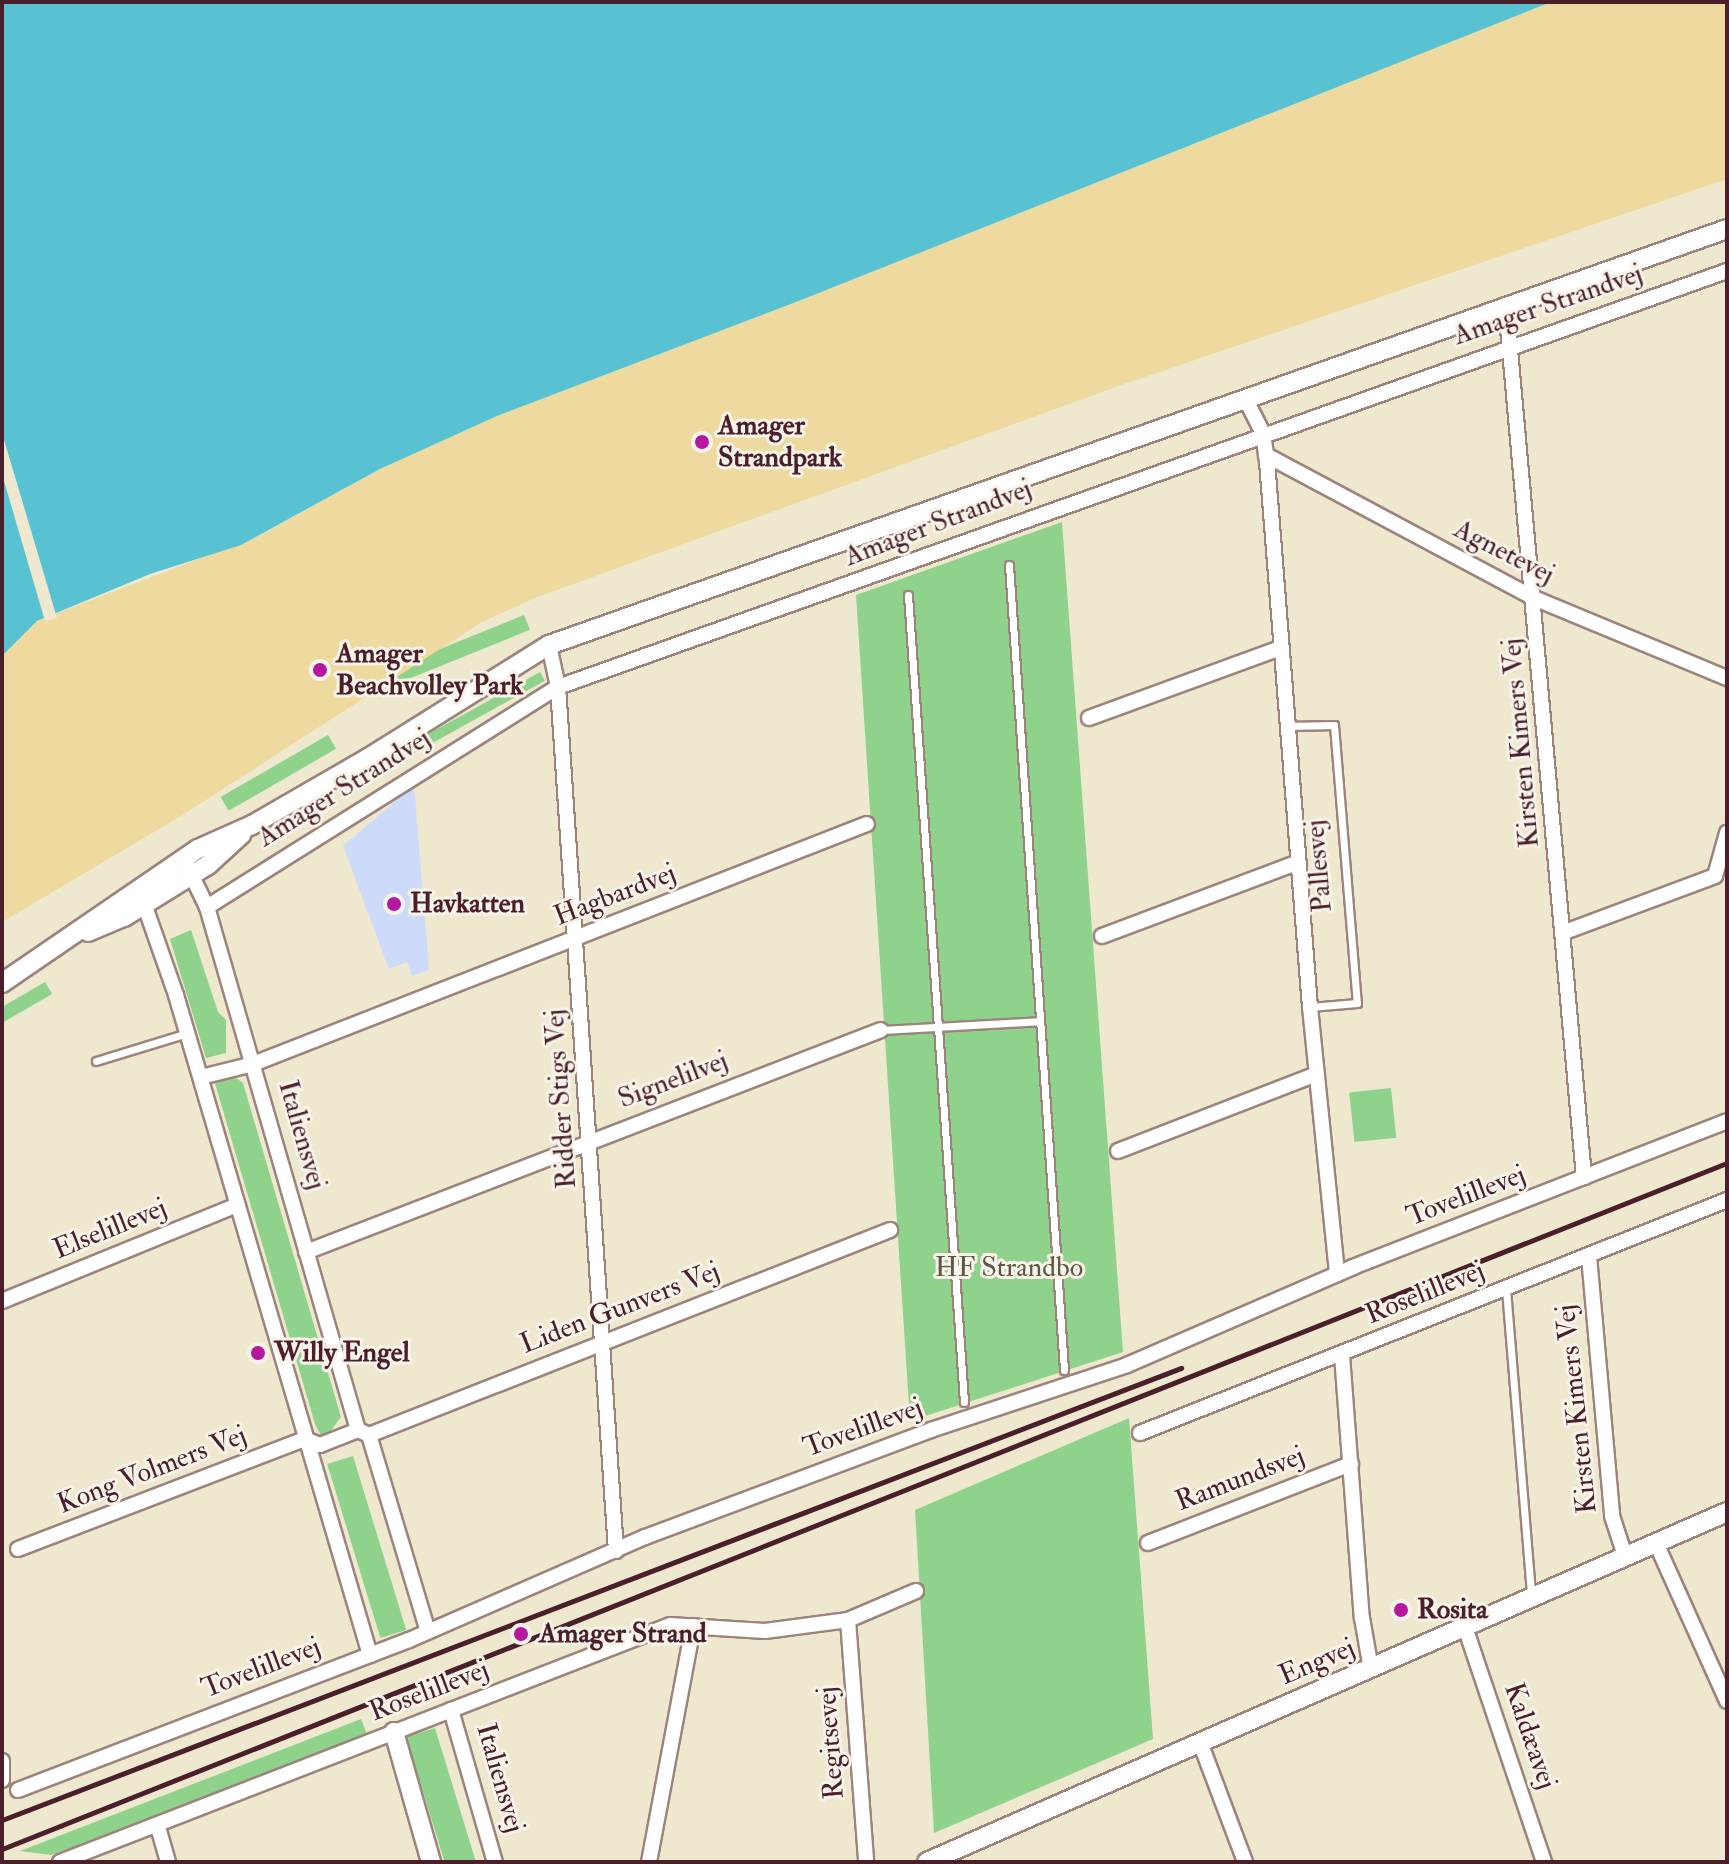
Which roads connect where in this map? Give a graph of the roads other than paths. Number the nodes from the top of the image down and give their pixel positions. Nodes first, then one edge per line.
1 (1727, 229) edge
2 (1727, 271) edge
3 (1506, 305) junction
4 (1512, 348) junction
5 (1245, 398) junction
6 (1263, 433) junction
7 (1266, 455) junction
8 (1009, 565) dead end
9 (908, 595) dead end
10 (1536, 599) junction
11 (549, 645) junction
12 (1280, 648) junction
13 (1727, 678) edge
14 (558, 687) junction
15 (1089, 718) dead end
16 (1287, 726) junction
17 (867, 824) dead end
18 (1727, 833) edge
19 (1299, 862) junction
20 (187, 867) junction
21 (141, 895) junction
22 (207, 907) junction
23 (1562, 933) junction
24 (1102, 936) dead end
25 (576, 938) junction
26 (2, 983) edge
27 (1310, 1007) junction
28 (1040, 1021) junction
29 (938, 1026) junction
30 (881, 1030) joint
31 (187, 1033) junction
32 (96, 1061) dead end
33 (253, 1064) junction
34 (1317, 1074) junction
35 (201, 1077) junction
36 (1727, 1121) edge
37 (590, 1140) junction
38 (1118, 1151) dead end
39 (1584, 1178) junction
40 (1727, 1200) edge
41 (237, 1205) junction
42 (890, 1230) dead end
43 (306, 1252) junction
44 (1589, 1256) junction
45 (1337, 1274) junction
46 (1506, 1289) junction
47 (2, 1301) edge
48 (603, 1343) junction
49 (1342, 1355) junction
50 (1064, 1370) dead end
51 (964, 1402) dead end
52 (364, 1432) junction
53 (1140, 1433) dead end
54 (305, 1439) junction
55 (1351, 1464) junction
56 (1727, 1512) edge
57 (1148, 1543) dead end
58 (1656, 1543) junction
59 (18, 1549) dead end
60 (616, 1551) junction
61 (1625, 1556) junction
62 (916, 1591) dead end
63 (1532, 1598) junction
64 (848, 1620) junction
65 (693, 1626) junction
66 (1465, 1627) junction
67 (427, 1628) junction
68 (370, 1655) junction
69 (1371, 1669) junction
70 (1727, 1701) edge
71 (451, 1710) junction
72 (394, 1732) junction
73 (1200, 1742) junction
74 (2, 1761) edge
75 (3, 1780) edge
76 (18, 1790) dead end
77 (158, 1827) junction
78 (60, 1862) edge
79 (168, 1862) edge
80 (431, 1862) edge
81 (495, 1862) edge
82 (649, 1862) edge
83 (866, 1862) edge
84 (927, 1862) edge
85 (1245, 1862) edge
86 (1544, 1862) edge

1 - 3 street, Amager Strandvej
2 - 4 street, Amager Strandvej
3 - 4 street, Kirsten Kimers Vej
3 - 5 street, Amager Strandvej
4 - 6 street, Amager Strandvej
4 - 10 street, Kirsten Kimers Vej
5 - 6 street, Pallesvej
5 - 11 street, Amager Strandvej
6 - 7 street, Pallesvej
6 - 14 street, Amager Strandvej
7 - 10 street, Agnetevej
7 - 12 street, Pallesvej
8 - 28 lane
9 - 29 lane
10 - 13 street, Agnetevej
10 - 23 street, Kirsten Kimers Vej
11 - 14 street, Ridder Stigs Vej
11 - 20 street, Amager Strandvej
12 - 15 street
12 - 16 street, Pallesvej
14 - 22 street, Amager Strandvej
14 - 25 street, Ridder Stigs Vej
16 - 19 street, Pallesvej
16 - 27 lane, Pallesvej
17 - 25 street, Hagbardvej
18 - 23 street
19 - 24 street, Pallesvej
19 - 27 street, Pallesvej
20 - 21 street, Amager Strandvej
20 - 22 street, Italiensvej
21 - 26 street, Amager Strandvej
21 - 31 street
22 - 33 street, Italiensvej
23 - 39 street, Kirsten Kimers Vej
25 - 33 street, Hagbardvej
25 - 37 street, Ridder Stigs Vej
27 - 34 street, Pallesvej
28 - 29 lane
28 - 50 lane
29 - 30 lane
29 - 51 lane
30 - 37 street, Signelilvej
31 - 32 lane
31 - 35 street
33 - 35 street, Hagbardvej
33 - 43 street, Italiensvej
34 - 38 street
34 - 45 street, Pallesvej
35 - 41 street
36 - 39 street, Tovelillevej
37 - 43 street, Signelilvej
37 - 48 street, Ridder Stigs Vej
39 - 45 street, Tovelillevej
40 - 44 street, Roselillevej
41 - 47 street, Elselillevej
41 - 54 street
42 - 48 street, Liden Gunvers Vej
43 - 52 street, Italiensvej
44 - 46 street, Roselillevej
44 - 61 street, Kirsten Kimers Vej
45 - 60 street, Tovelillevej
46 - 49 street, Roselillevej
46 - 63 lane
48 - 52 street, Liden Gunvers Vej
48 - 60 street, Ridder Stigs Vej
49 - 53 street, Roselillevej
49 - 55 street, Ramundsvej
52 - 54 street
52 - 67 street, Italiensvej
54 - 59 street, Kong Volmers Vej
54 - 68 street
55 - 57 street, Ramundsvej
55 - 69 street, Ramundsvej
56 - 58 street, Engvej
58 - 61 street, Engvej
58 - 70 street
60 - 67 street, Tovelillevej
61 - 63 street, Engvej
62 - 64 street, Roselillevej
63 - 66 street, Engvej
64 - 65 street, Roselillevej
64 - 83 street, Regitsevej
65 - 71 street, Roselillevej
65 - 82 street
66 - 69 street, Engvej
66 - 86 street, Kaldæavej
67 - 68 street, Tovelillevej
68 - 76 street, Tovelillevej
69 - 73 street, Engvej
71 - 72 street, Roselillevej
71 - 81 street, Italiensvej
72 - 77 street, Roselillevej
72 - 80 street
73 - 84 street, Engvej
73 - 85 street
74 - 75 street
77 - 78 street, Roselillevej
77 - 79 street

